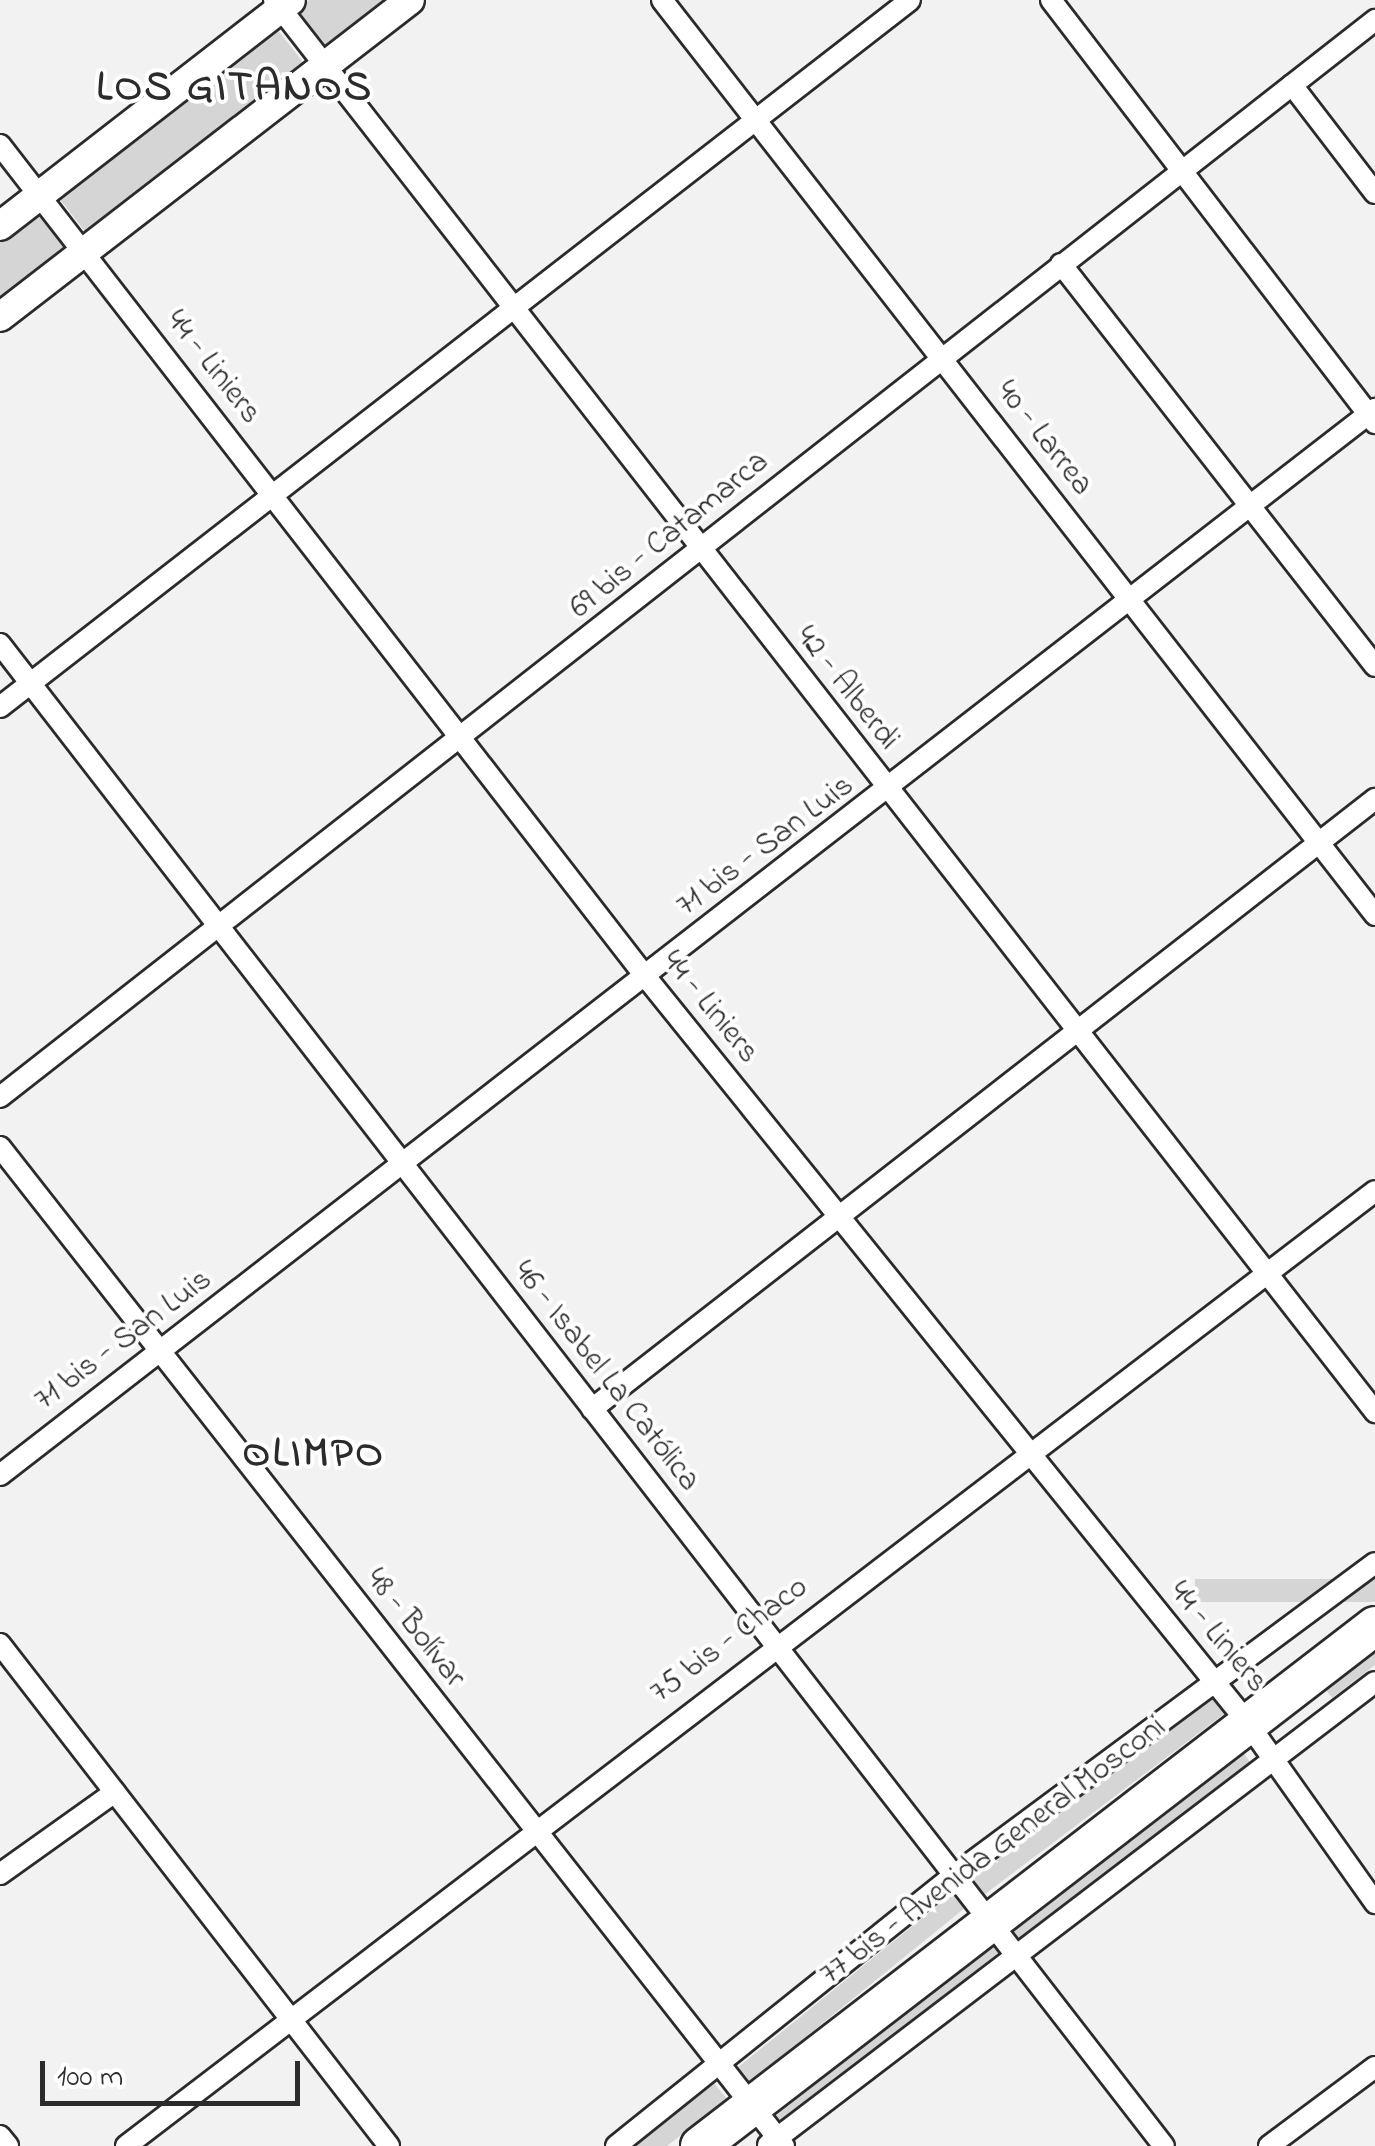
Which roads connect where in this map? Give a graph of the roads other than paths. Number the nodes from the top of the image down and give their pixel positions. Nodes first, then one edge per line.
1 (410, 0) edge
2 (662, 0) edge
3 (910, 0) edge
4 (1051, 0) edge
5 (282, 3) edge
6 (1375, 20) edge
7 (324, 66) junction
8 (1292, 85) junction
9 (756, 120) junction
10 (0, 145) edge
11 (1183, 174) junction
12 (1375, 194) edge
13 (38, 196) junction
14 (0, 226) edge
15 (84, 252) junction
16 (1061, 264) junction
17 (512, 311) junction
18 (0, 317) edge
19 (941, 356) junction
20 (1373, 416) edge
21 (275, 498) junction
22 (1250, 504) junction
23 (700, 550) junction
24 (1128, 598) junction
25 (0, 644) edge
26 (1375, 666) edge
27 (30, 682) junction
28 (0, 706) edge
29 (463, 740) junction
30 (888, 792) junction
31 (1375, 798) edge
32 (1319, 840) junction
33 (1375, 915) edge
34 (222, 925) junction
35 (646, 976) junction
36 (1076, 1036) junction
37 (0, 1096) edge
38 (0, 1147) edge
39 (406, 1168) junction
40 (1375, 1190) edge
41 (838, 1216) junction
42 (1265, 1270) junction
43 (158, 1350) junction
44 (592, 1409) junction
45 (1375, 1412) edge
46 (1024, 1452) junction
47 (0, 1475) edge
48 (1375, 1563) edge
49 (1375, 1626) edge
50 (0, 1644) edge
51 (776, 1645) junction
52 (1375, 1682) edge
53 (1216, 1684) junction
54 (1247, 1722) junction
55 (1269, 1763) junction
56 (115, 1792) junction
57 (531, 1828) junction
58 (3, 1867) edge
59 (953, 1876) junction
60 (1375, 1904) edge
61 (990, 1916) junction
62 (1017, 1953) junction
63 (290, 2019) junction
64 (718, 2066) junction
65 (1375, 2067) edge
66 (752, 2105) junction
67 (0, 2136) edge
68 (776, 2143) edge
69 (8, 2146) edge
70 (126, 2146) edge
71 (388, 2146) edge
72 (616, 2146) edge
73 (700, 2146) edge
74 (1164, 2146) edge
75 (1269, 2146) edge

1 - 7 main road
2 - 9 street, 40 - Larrea
3 - 9 street
4 - 11 street
5 - 7 street, 42 - Alberdi
5 - 13 main road
6 - 8 street, 69 bis - Catamarca
7 - 15 main road
7 - 17 street, 42 - Alberdi
8 - 11 street, 69 bis - Catamarca
8 - 12 street
9 - 17 street
9 - 19 street, 40 - Larrea
10 - 13 street, 44 - Liniers
11 - 16 street, 69 bis - Catamarca
11 - 20 street
13 - 14 main road
13 - 15 street, 44 - Liniers
15 - 18 main road
15 - 21 street, 44 - Liniers
16 - 19 street, 69 bis - Catamarca
16 - 22 street
17 - 21 street
17 - 23 street, 42 - Alberdi
19 - 23 street, 69 bis - Catamarca
19 - 24 street, 40 - Larrea
20 - 22 street, 71 bis - San Luis
21 - 27 street
21 - 29 street, 44 - Liniers
22 - 24 street, 71 bis - San Luis
22 - 26 street
23 - 29 street, 69 bis - Catamarca
23 - 30 street, 42 - Alberdi
24 - 30 street, 71 bis - San Luis
24 - 32 street, 40 - Larrea
25 - 27 street, 46 - Isabel La Católica
27 - 28 street
27 - 34 street, 46 - Isabel La Católica
29 - 34 street, 69 bis - Catamarca
29 - 35 street, 44 - Liniers
30 - 35 street, 71 bis - San Luis
30 - 36 street, 42 - Alberdi
31 - 32 street
32 - 33 street, 40 - Larrea
32 - 36 street
34 - 37 street, 69 bis - Catamarca
34 - 39 street, 46 - Isabel La Católica
35 - 39 street, 71 bis - San Luis
35 - 41 street, 44 - Liniers
36 - 41 street
36 - 42 street, 42 - Alberdi
38 - 43 street, 48 - Bolívar
39 - 43 street, 71 bis - San Luis
39 - 44 street, 46 - Isabel La Católica
40 - 42 street, 75 bis - Chaco
41 - 44 street
41 - 46 street, 44 - Liniers
42 - 45 street, 42 - Alberdi
42 - 46 street, 75 bis - Chaco
43 - 47 street, 71 bis - San Luis
43 - 57 street, 48 - Bolívar
44 - 51 street, 46 - Isabel La Católica
46 - 51 street, 75 bis - Chaco
46 - 53 street, 44 - Liniers
48 - 53 street, 77 bis - Avenida General Mosconi
49 - 54 highway, 77 bis - Avenida General Mosconi
50 - 56 street
51 - 57 street, 75 bis - Chaco
51 - 59 street, 46 - Isabel La Católica
52 - 55 street
53 - 54 street, 44 - Liniers
53 - 59 street, 77 bis - Avenida General Mosconi
54 - 55 street, 44 - Liniers
54 - 61 highway, 77 bis - Avenida General Mosconi
55 - 60 street, 44 - Liniers
55 - 62 street
56 - 58 street
56 - 63 street
57 - 63 street, 75 bis - Chaco
57 - 64 street, 48 - Bolívar
59 - 61 street, 46 - Isabel La Católica
59 - 64 street, 77 bis - Avenida General Mosconi
61 - 62 street, 46 - Isabel La Católica
61 - 66 highway, 77 bis - Avenida General Mosconi
62 - 68 street
62 - 74 street, 46 - Isabel La Católica
63 - 70 street, 75 bis - Chaco
63 - 71 street
64 - 66 street, 48 - Bolívar
64 - 72 street, 77 bis - Avenida General Mosconi
65 - 75 street
66 - 68 street, 48 - Bolívar
66 - 73 highway, 77 bis - Avenida General Mosconi
67 - 69 street

